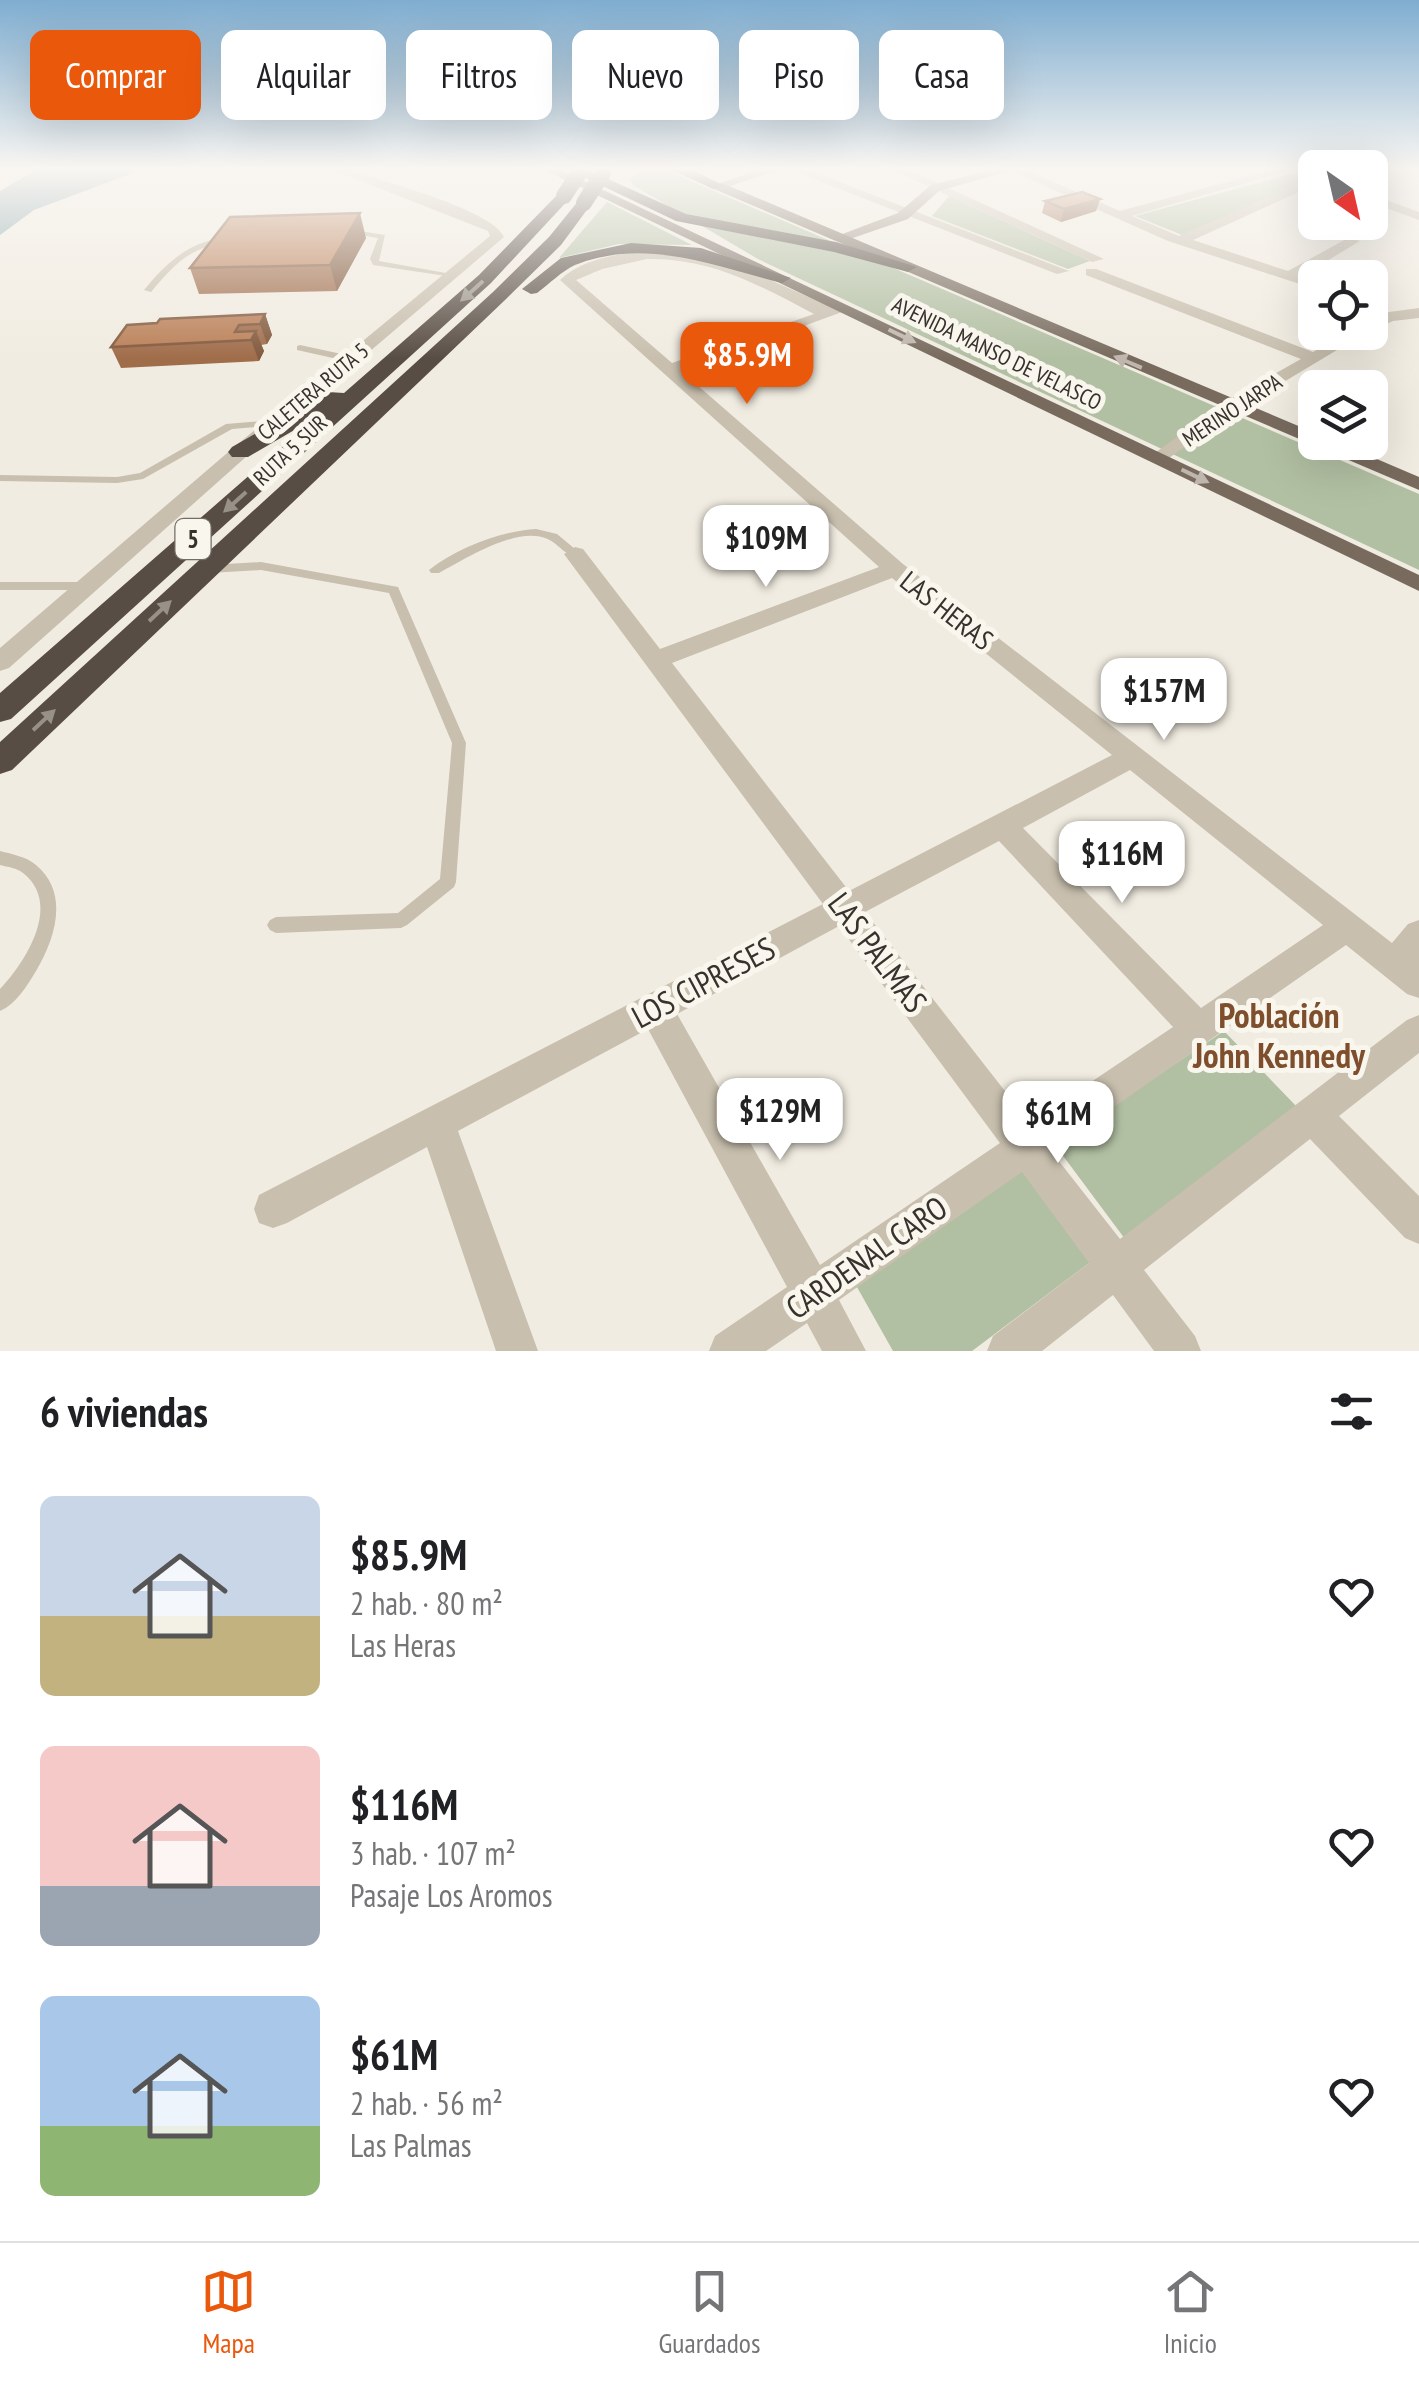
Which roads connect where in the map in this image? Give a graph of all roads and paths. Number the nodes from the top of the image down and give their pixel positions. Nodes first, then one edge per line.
1 (374, 233) edge
2 (496, 233) edge
3 (531, 233) edge
4 (558, 233) edge
5 (686, 233) edge
6 (763, 233) edge
7 (827, 233) edge
8 (853, 233) edge
9 (958, 233) edge
10 (1027, 233) edge
11 (1164, 233) edge
12 (1195, 233) edge
13 (232, 238) edge
14 (839, 238) junction
15 (1181, 240) junction
16 (1353, 240) dead end
17 (822, 244) junction
18 (908, 267) junction
19 (1062, 271) dead end
20 (453, 274) junction
21 (1289, 277) junction
22 (782, 278) junction
23 (1298, 280) edge
24 (148, 290) dead end
25 (1388, 309) edge
26 (837, 312) junction
27 (1414, 315) edge
28 (1388, 322) edge
29 (300, 348) dead end
30 (1328, 350) edge
31 (1314, 358) junction
32 (351, 359) junction
33 (386, 368) junction
34 (669, 370) junction
35 (1232, 406) junction
36 (274, 423) junction
37 (1298, 434) edge
38 (350, 435) junction
39 (240, 452) junction
40 (1159, 459) junction
41 (1361, 460) edge
42 (0, 478) edge
43 (1419, 484) edge
44 (575, 554) joint
45 (204, 569) junction
46 (895, 569) junction
47 (435, 570) dead end
48 (1419, 584) edge
49 (90, 586) junction
50 (2, 588) edge
51 (656, 660) junction
52 (0, 662) edge
53 (0, 712) edge
54 (1134, 756) junction
55 (0, 761) edge
56 (1002, 825) junction
57 (0, 858) edge
58 (844, 908) junction
59 (276, 925) dead end
60 (1349, 926) junction
61 (1419, 934) edge
62 (1407, 973) edge
63 (0, 1002) edge
64 (655, 1008) junction
65 (1198, 1029) junction
66 (1419, 1032) edge
67 (1312, 1115) junction
68 (436, 1123) junction
69 (1026, 1148) junction
70 (273, 1209) dead end
71 (1419, 1224) edge
72 (1116, 1268) junction
73 (814, 1294) junction
74 (518, 1351) edge
75 (730, 1351) edge
76 (845, 1351) edge
77 (1008, 1351) edge
78 (1180, 1351) edge

1 - 20 lane
2 - 20 street, CALETERA RUTA 5
3 -> 33 highway, RUTA 5 SUR / 5, bridge
4 - 38 highway, RUTA 5 SUR / 5, bridge
5 - 22 main road, AVENIDA MANSO DE VELASCO
6 - 17 highway
7 - 14 main road, AVENIDA MANSO DE VELASCO
8 - 14 main road
9 - 19 street
10 - 31 street
11 - 15 street
12 - 15 street
13 - 24 lane
14 - 17 highway
14 - 18 main road, AVENIDA MANSO DE VELASCO
15 - 21 street
16 - 21 street
17 - 18 highway
35 -> 18 main road, AVENIDA MANSO DE VELASCO
20 - 32 street, CALETERA RUTA 5
21 - 23 street
22 - 26 main road, AVENIDA MANSO DE VELASCO
22 - 38 highway
25 - 27 street
26 - 34 street
26 - 34 street, LAS HERAS
26 -> 40 main road, AVENIDA MANSO DE VELASCO
27 - 28 street
29 - 32 lane
30 - 31 street, MERINO JARPA
31 - 35 street, MERINO JARPA
32 - 36 street, CALETERA RUTA 5
33 - 39 highway
33 -> 53 highway, RUTA 5 SUR / 5
34 - 46 street, LAS HERAS
35 - 37 main road, AVENIDA MANSO DE VELASCO
35 - 40 street, MERINO JARPA
36 - 39 street, CALETERA RUTA 5
36 - 42 lane
38 - 45 highway, RUTA 5 SUR / 5
39 - 49 street, CALETERA RUTA 5
40 -> 48 main road, AVENIDA MANSO DE VELASCO
41 - 43 main road, AVENIDA MANSO DE VELASCO
44 - 47 lane
44 - 51 street, LAS PALMAS
55 -> 45 highway, RUTA 5 SUR / 5
45 - 59 lane
46 - 51 street
46 - 54 street, LAS HERAS
49 - 50 lane
49 - 52 street, CALETERA RUTA 5
51 - 58 street, LAS PALMAS
54 - 56 street, LOS CIPRESES
54 - 60 street, LAS HERAS
56 - 58 street, LOS CIPRESES
56 - 65 street
57 - 63 lane
58 - 64 street, LOS CIPRESES
58 - 69 street, LAS PALMAS
60 - 62 street, LAS HERAS
60 - 65 street, CARDENAL CARO
61 - 62 street
64 - 68 street, LOS CIPRESES
64 - 73 street
65 - 69 street, CARDENAL CARO
66 - 67 street
67 - 71 street
67 - 72 street
68 - 70 street, LOS CIPRESES
68 - 74 street
69 - 72 street, LAS PALMAS
69 - 73 street, CARDENAL CARO
72 - 77 street
72 - 78 street, LAS PALMAS
73 - 75 street, CARDENAL CARO
73 - 76 street

